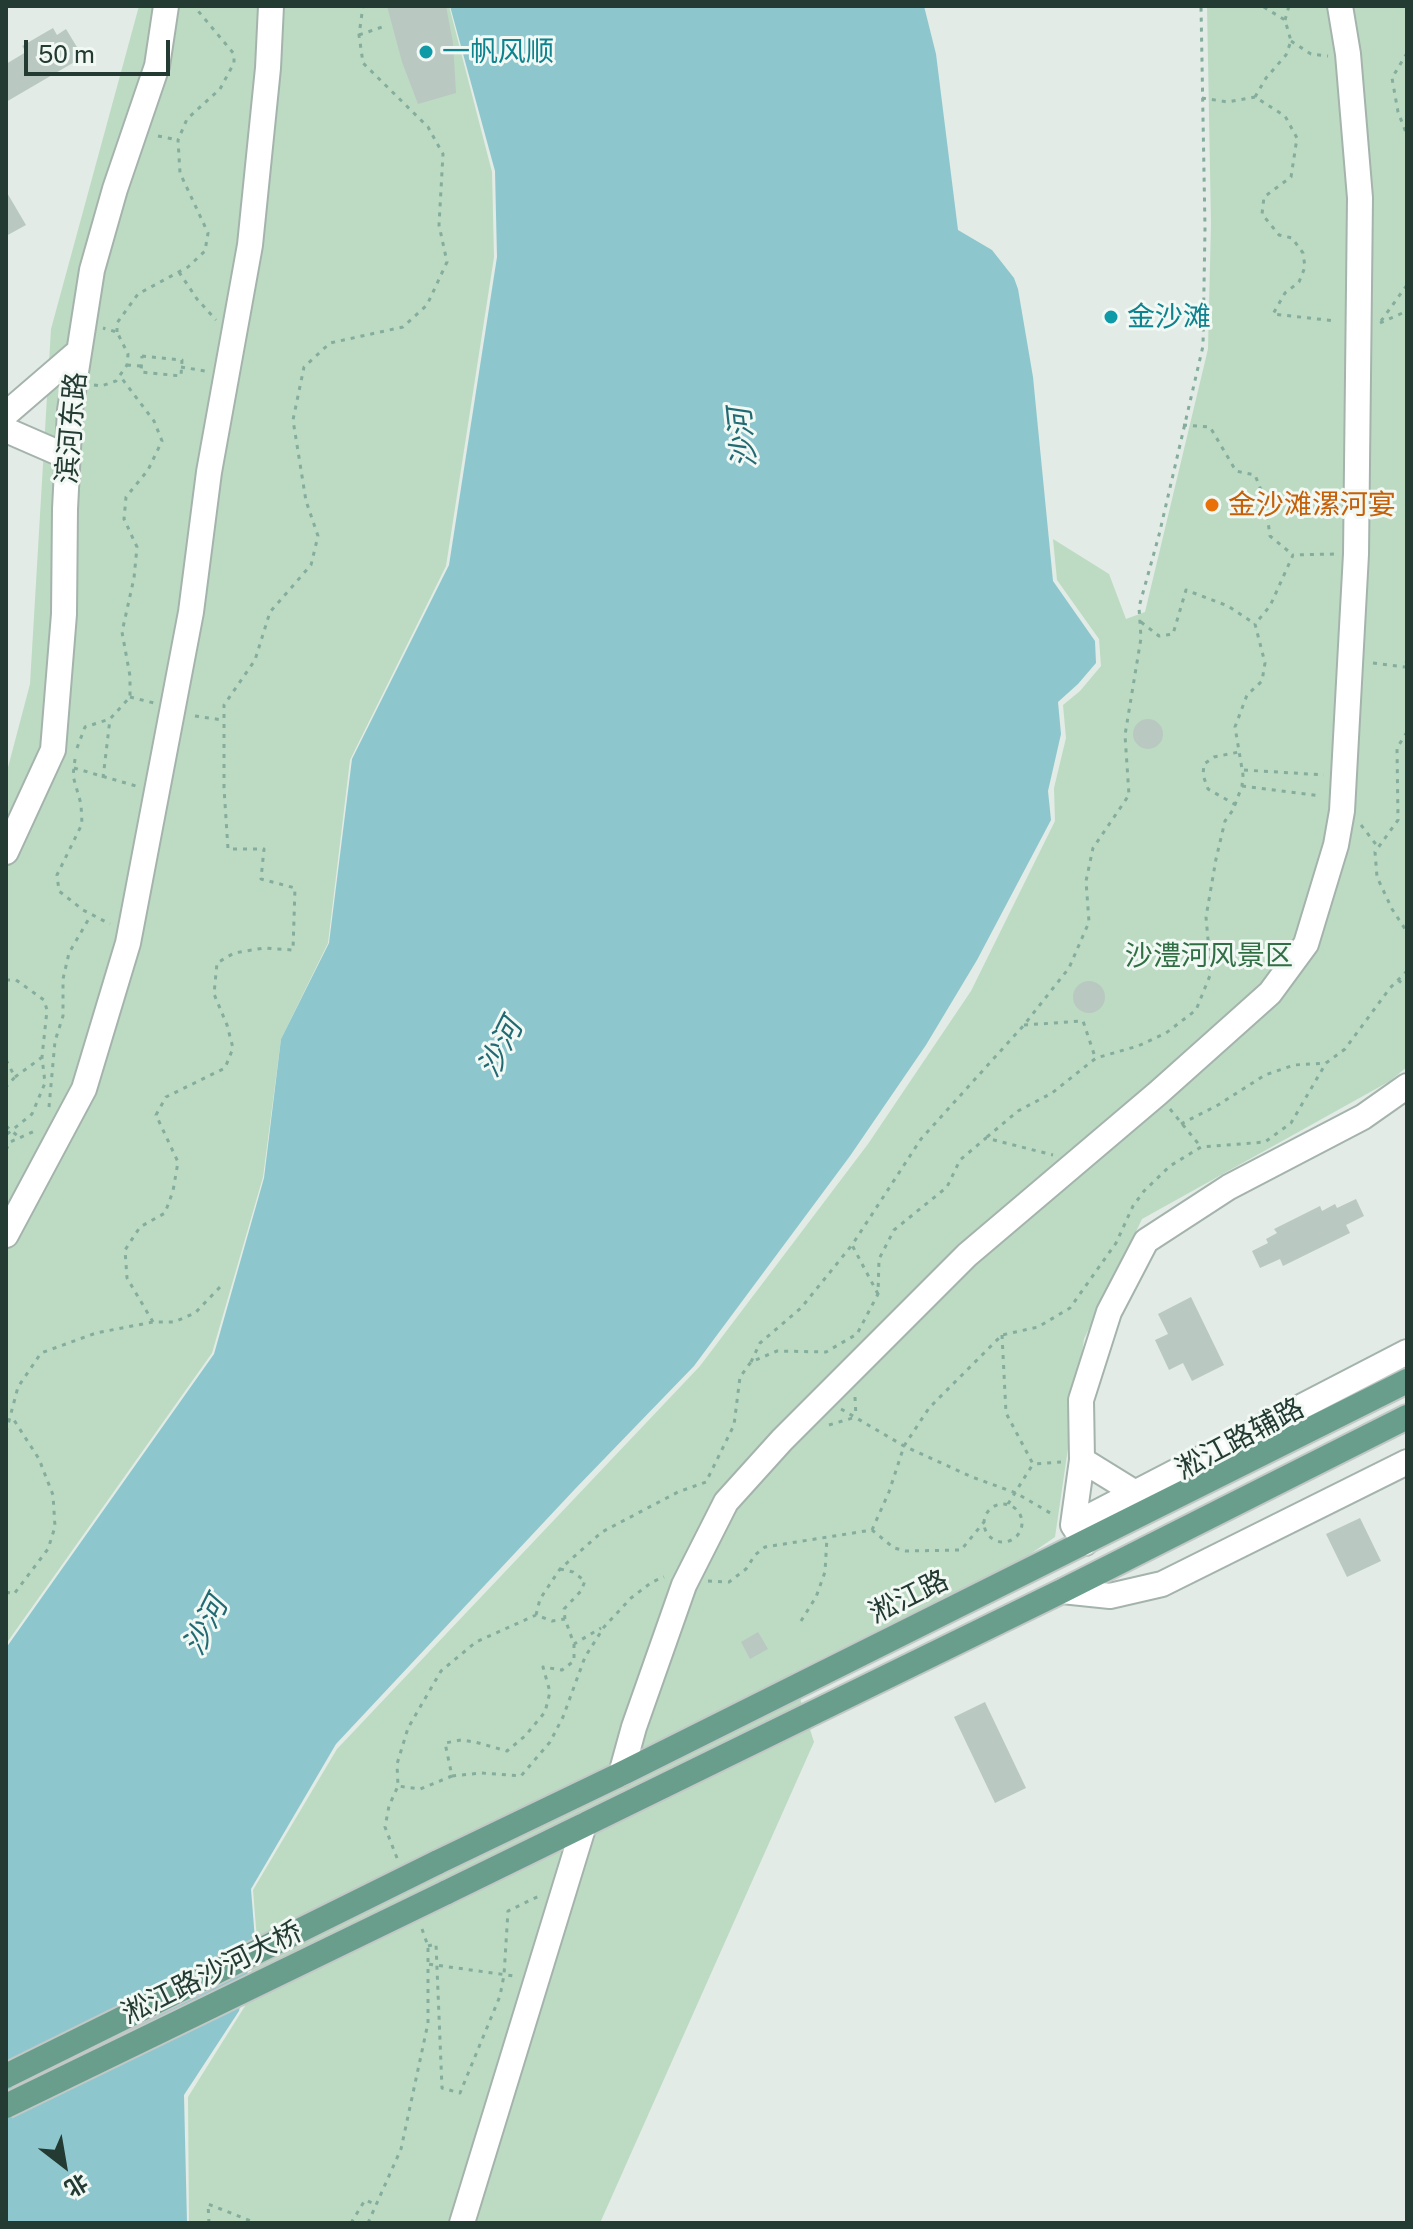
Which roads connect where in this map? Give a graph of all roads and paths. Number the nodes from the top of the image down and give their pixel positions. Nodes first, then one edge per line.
1 (166, 6) edge
2 (194, 6) edge
3 (271, 6) edge
4 (363, 6) edge
5 (1201, 6) edge
6 (1262, 6) edge
7 (1289, 6) edge
8 (1340, 6) edge
9 (1285, 20) junction
10 (385, 26) dead end
11 (359, 35) junction
12 (1291, 41) junction
13 (1407, 53) edge
14 (1348, 54) junction
15 (1255, 97) junction
16 (1202, 98) junction
17 (1407, 135) edge
18 (179, 272) junction
19 (1407, 285) edge
20 (1407, 311) edge
21 (84, 323) junction
22 (1370, 324) junction
23 (117, 332) junction
24 (234, 335) junction
25 (79, 351) junction
26 (127, 365) junction
27 (142, 366) junction
28 (120, 376) junction
29 (76, 383) junction
30 (6, 414) edge
31 (1183, 425) junction
32 (6, 430) edge
33 (68, 457) junction
34 (1356, 554) junction
35 (1293, 555) junction
36 (1140, 621) junction
37 (1255, 624) junction
38 (1407, 659) edge
39 (1351, 661) junction
40 (1406, 668) edge
41 (110, 719) junction
42 (1407, 732) edge
43 (1239, 752) junction
44 (74, 768) junction
45 (1242, 770) junction
46 (1344, 776) junction
47 (103, 778) junction
48 (1242, 786) junction
49 (158, 791) junction
50 (1342, 803) junction
51 (1236, 805) junction
52 (1378, 847) junction
53 (6, 852) edge
54 (91, 915) junction
55 (1407, 932) edge
56 (130, 933) junction
57 (6, 980) edge
58 (1398, 980) dead end
59 (1407, 987) edge
60 (1024, 1025) junction
61 (42, 1057) junction
62 (1096, 1058) junction
63 (6, 1060) edge
64 (1326, 1063) dead end
65 (15, 1077) junction
66 (1407, 1086) edge
67 (6, 1087) edge
68 (1158, 1093) junction
69 (49, 1112) dead end
70 (1181, 1124) junction
71 (6, 1126) edge
72 (41, 1127) dead end
73 (12, 1130) junction
74 (6, 1135) edge
75 (20, 1138) junction
76 (986, 1138) junction
77 (1201, 1147) dead end
78 (6, 1150) edge
79 (1076, 1161) junction
80 (6, 1235) edge
81 (852, 1245) junction
82 (221, 1286) dead end
83 (878, 1294) junction
84 (153, 1322) junction
85 (1002, 1335) dead end
86 (1407, 1352) edge
87 (751, 1362) junction
88 (1407, 1381) edge
89 (12, 1417) junction
90 (856, 1417) dead end
91 (1407, 1417) edge
92 (6, 1432) edge
93 (1082, 1460) junction
94 (1407, 1462) edge
95 (1033, 1464) junction
96 (1016, 1493) junction
97 (1142, 1503) junction
98 (1008, 1504) junction
99 (984, 1522) junction
100 (1079, 1534) junction
101 (827, 1537) junction
102 (560, 1569) junction
103 (689, 1575) junction
104 (1062, 1591) junction
105 (6, 1592) edge
106 (536, 1615) junction
107 (565, 1619) junction
108 (801, 1621) dead end
109 (604, 1627) junction
110 (574, 1644) junction
111 (621, 1774) junction
112 (452, 1776) junction
113 (584, 1825) junction
114 (436, 1863) joint
115 (567, 1881) junction
116 (428, 1946) dead end
117 (437, 1965) junction
118 (504, 1975) junction
119 (537, 1980) junction
120 (6, 2076) edge
121 (6, 2106) edge
122 (377, 2205) junction
123 (209, 2223) edge
124 (256, 2223) edge
125 (351, 2223) edge
126 (368, 2223) edge
127 (462, 2223) edge

1 - 21 street, 滨河东路
2 - 18 path
3 - 24 street
4 - 11 path
5 - 16 path
6 - 9 path
7 - 9 path
8 - 14 street
9 - 12 path
10 - 11 path
11 - 84 path
12 - 14 path
12 - 15 path
13 - 17 path
14 - 22 street
15 - 16 path
15 - 22 path
16 - 31 path
18 - 23 path
18 - 24 path
19 - 22 path
20 - 22 path
21 - 23 path
21 - 25 street, 滨河东路
22 - 34 street
23 - 26 path
24 - 49 street
25 - 29 street, 滨河东路
25 - 30 street
26 - 27 path
26 - 28 path
27 - 27 path
28 - 29 path
28 - 41 path
29 - 33 street, 滨河东路
31 - 35 path
31 - 36 path
32 - 33 street
33 - 53 street, 滨河东路
34 - 35 path
34 - 39 street
35 - 37 path
36 - 37 path
36 - 60 path
37 - 43 path
38 - 40 path
39 - 40 path
39 - 46 street
41 - 44 path
41 - 47 path
42 - 52 path
43 - 45 path
43 - 51 path
44 - 47 path
44 - 54 path
45 - 46 path
45 - 48 path
46 - 50 street
47 - 49 path
48 - 50 path
48 - 51 path
49 - 56 street
50 - 52 path
50 - 68 street
51 - 62 path
52 - 55 path
54 - 56 path
54 - 69 path
56 - 80 street
57 - 61 path
58 - 59 path
60 - 62 path
60 - 81 path
61 - 65 path
61 - 73 path
62 - 76 path
63 - 65 path
64 - 70 path
65 - 67 path
66 - 93 street
68 - 70 path
68 - 79 street
70 - 77 path
71 - 73 path
72 - 75 path
73 - 74 path
73 - 75 path
75 - 78 path
76 - 79 path
76 - 83 path
79 - 103 street
81 - 83 path
81 - 87 path
82 - 84 path
83 - 87 path
84 - 89 path
85 - 95 path
86 - 97 street, 淞江路辅路
87 - 102 path
88 - 97 main road, 淞江路
89 - 92 path
89 - 105 path
90 - 96 path
91 - 104 main road
93 - 95 path
93 - 97 street
93 - 100 street
94 - 104 street
95 - 96 path
96 - 98 path
96 - 100 path
97 - 100 main road, 淞江路
98 - 99 path
98 - 99 path
99 - 101 path
100 - 111 main road, 淞江路
101 - 103 path
101 - 108 path
102 - 106 path
102 - 107 path
103 - 109 path
103 - 111 street
104 - 113 main road
106 - 107 path
106 - 112 path
107 - 110 path
109 - 110 path
109 - 112 path
110 - 112 path
111 - 114 main road, 淞江路
113 - 115 street
113 - 121 main road, 淞江路沙河大桥, bridge
114 - 120 main road, 淞江路沙河大桥, bridge
115 - 118 path
115 - 119 street
116 - 117 path
117 - 118 path
117 - 118 path
117 - 122 path
118 - 119 path
119 - 127 street
122 - 125 path
122 - 126 path
123 - 124 path

